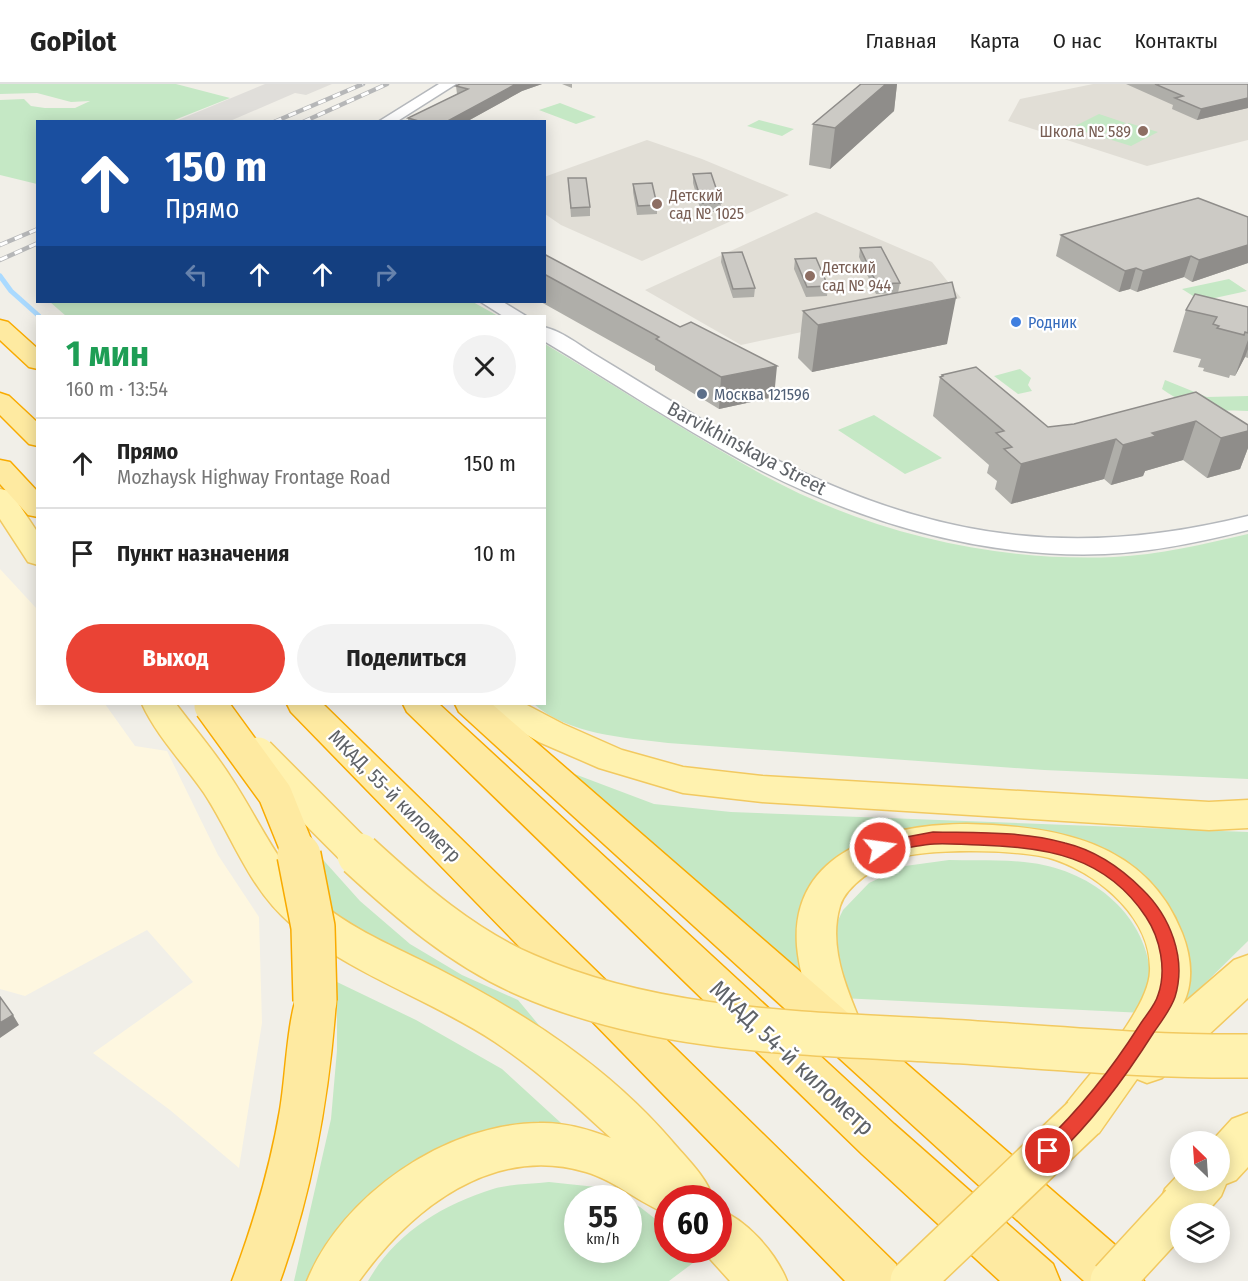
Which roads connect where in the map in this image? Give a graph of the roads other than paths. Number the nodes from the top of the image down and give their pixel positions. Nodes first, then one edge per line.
1 (448, 84) edge
2 (388, 120) edge
3 (492, 303) edge
4 (514, 315) edge
5 (0, 327) edge
6 (546, 334) edge
7 (33, 356) edge
8 (0, 401) edge
9 (36, 436) edge
10 (0, 468) edge
11 (0, 497) edge
12 (36, 507) edge
13 (1248, 523) edge
14 (36, 553) edge
15 (159, 705) edge
16 (210, 705) edge
17 (304, 705) edge
18 (420, 705) edge
19 (472, 705) edge
20 (501, 705) edge
21 (1248, 814) edge
22 (1248, 972) edge
23 (844, 1033) junction
24 (1248, 1056) edge
25 (1083, 1118) junction
26 (661, 1185) edge
27 (679, 1185) edge
28 (1196, 1191) edge
29 (732, 1247) edge
30 (256, 1281) edge
31 (331, 1281) edge
32 (763, 1281) edge
33 (879, 1281) edge
34 (912, 1281) edge
35 (1036, 1281) edge
36 (1112, 1281) edge
37 (1120, 1281) edge

1 - 2 street
3 - 4 street
5 - 7 highway
6 - 13 street, Barvikhinskaya Street
8 - 9 highway
10 - 12 highway
11 - 14 main road
15 - 27 main road
16 - 24 main road, bridge
16 - 30 highway, bridge
17 - 33 highway, МКАД, 55-й километр
18 - 35 highway, МКАД, 54-й километр
19 - 23 highway
20 - 21 main road
22 - 25 main road
23 - 25 main road
23 - 37 highway
25 - 34 main road, bridge
26 - 31 main road
28 - 36 main road, bridge
29 - 32 main road

